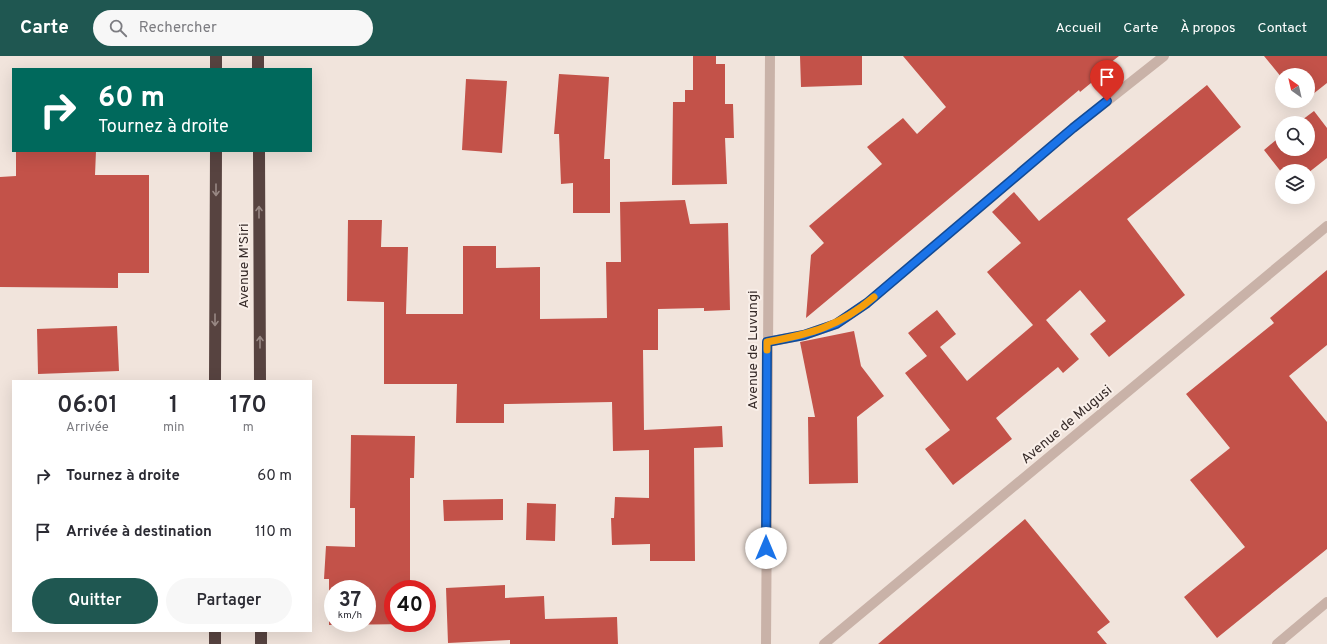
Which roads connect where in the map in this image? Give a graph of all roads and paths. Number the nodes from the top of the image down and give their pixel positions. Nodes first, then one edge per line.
1 (216, 56) edge
2 (258, 56) edge
3 (770, 56) edge
4 (1164, 56) edge
5 (216, 68) edge
6 (258, 68) edge
7 (216, 152) edge
8 (259, 152) edge
9 (1327, 226) edge
10 (767, 342) junction
11 (215, 380) edge
12 (260, 380) edge
13 (1327, 602) edge
14 (215, 632) edge
15 (261, 632) edge
16 (215, 644) edge
17 (261, 644) edge
18 (766, 644) edge
19 (824, 644) edge
20 (1277, 644) edge

1 - 5 highway
2 - 6 highway
3 - 10 street, Avenue de Luvungi
4 - 10 street
7 -> 11 highway, Avenue M'Siri
12 -> 8 highway, Avenue M'Siri
9 - 19 street, Avenue de Mugusi
10 - 18 street, Avenue de Luvungi
13 - 20 street
14 - 16 highway
15 - 17 highway

